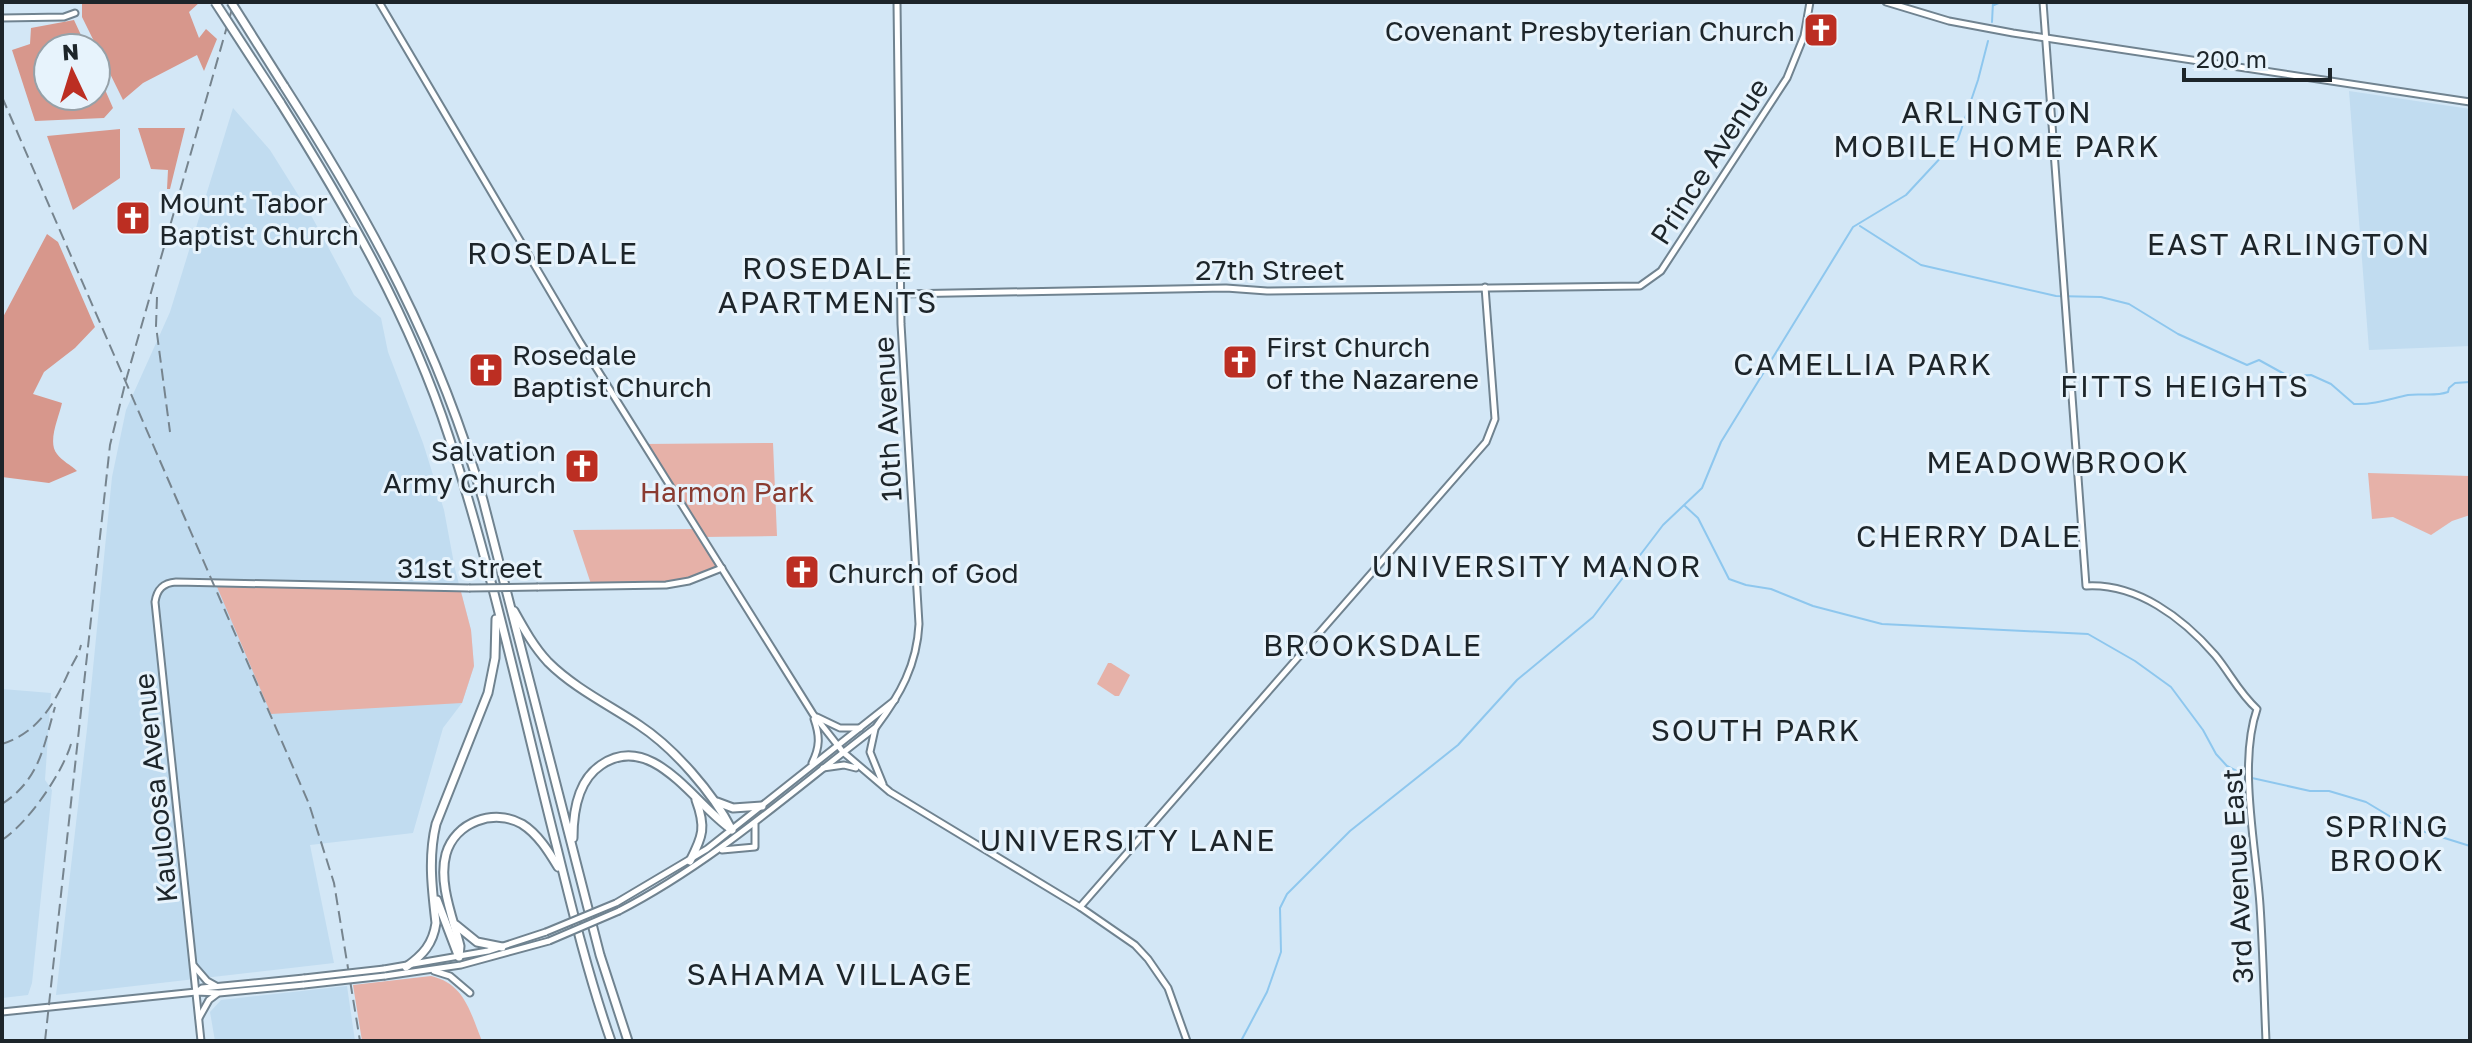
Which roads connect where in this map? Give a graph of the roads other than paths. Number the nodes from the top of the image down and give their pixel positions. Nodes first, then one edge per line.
1 (215, 2) edge
2 (231, 2) edge
3 (379, 2) edge
4 (897, 2) edge
5 (1810, 2) edge
6 (1886, 2) edge
7 (2043, 2) edge
8 (75, 13) dead end
9 (2, 18) edge
10 (2045, 38) junction
11 (2470, 102) edge
12 (1640, 286) joint
13 (1485, 287) junction
14 (901, 294) junction
15 (722, 568) junction
16 (215, 582) joint
17 (509, 603) junction
18 (495, 605) junction
19 (895, 699) junction
20 (813, 714) junction
21 (876, 727) junction
22 (861, 728) junction
23 (837, 745) junction
24 (843, 752) junction
25 (811, 766) junction
26 (822, 768) junction
27 (861, 770) junction
28 (885, 788) junction
29 (695, 798) junction
30 (711, 798) junction
31 (762, 806) junction
32 (755, 824) junction
33 (735, 833) junction
34 (573, 851) junction
35 (717, 851) junction
36 (690, 861) junction
37 (564, 876) junction
38 (433, 889) junction
39 (1080, 907) junction
40 (455, 924) junction
41 (502, 947) junction
42 (460, 961) junction
43 (194, 966) junction
44 (406, 967) junction
45 (429, 970) junction
46 (385, 973) junction
47 (218, 990) junction
48 (196, 992) junction
49 (470, 993) dead end
50 (2, 1012) edge
51 (199, 1018) junction
52 (201, 1041) edge
53 (611, 1041) edge
54 (628, 1041) edge
55 (1187, 1041) edge
56 (2266, 1041) edge

1 - 18 highway, bridge
2 - 17 highway, bridge
3 - 15 main road
4 - 14 main road, 10th Avenue
5 - 12 main road, Prince Avenue
6 - 10 main road
7 - 10 main road
8 - 9 main road
10 - 11 main road
10 - 56 main road, 3rd Avenue East
12 - 13 main road, 27th Street
13 - 14 main road, 27th Street
13 - 39 main road
14 - 19 main road, 10th Avenue
15 - 16 main road, 31st Street, bridge
15 - 20 main road
16 - 43 main road, Kauloosa Avenue
17 - 30 highway
17 - 34 highway
18 - 37 highway
18 - 38 highway
19 - 21 main road, 10th Avenue
19 - 22 main road
20 - 22 main road
20 - 23 main road
20 - 25 main road
21 - 24 main road
21 - 28 main road
22 - 23 main road
23 - 24 main road
23 - 25 main road
24 - 26 main road
24 - 27 main road
25 - 31 main road
26 - 27 main road
26 - 32 main road
27 - 28 main road
28 - 39 main road
29 - 33 highway
29 - 34 highway
29 - 36 highway
30 - 31 highway
30 - 33 highway
31 - 33 main road
32 - 33 main road
32 - 35 main road
33 - 35 main road
33 - 36 main road
34 - 54 highway
35 - 42 main road, bridge
36 - 41 main road, bridge
37 - 40 highway
37 - 53 highway
38 - 42 highway
38 - 44 highway
39 - 55 main road
40 - 41 highway
40 - 42 highway
41 - 42 main road
42 - 44 main road
42 - 45 main road
43 - 47 main road
43 - 48 main road, Kauloosa Avenue
44 - 46 main road
45 - 46 main road
45 - 49 main road
46 - 47 main road, bridge
47 - 48 main road
47 - 51 main road
48 - 50 main road
48 - 51 main road, Kauloosa Avenue
51 - 52 main road, Kauloosa Avenue

